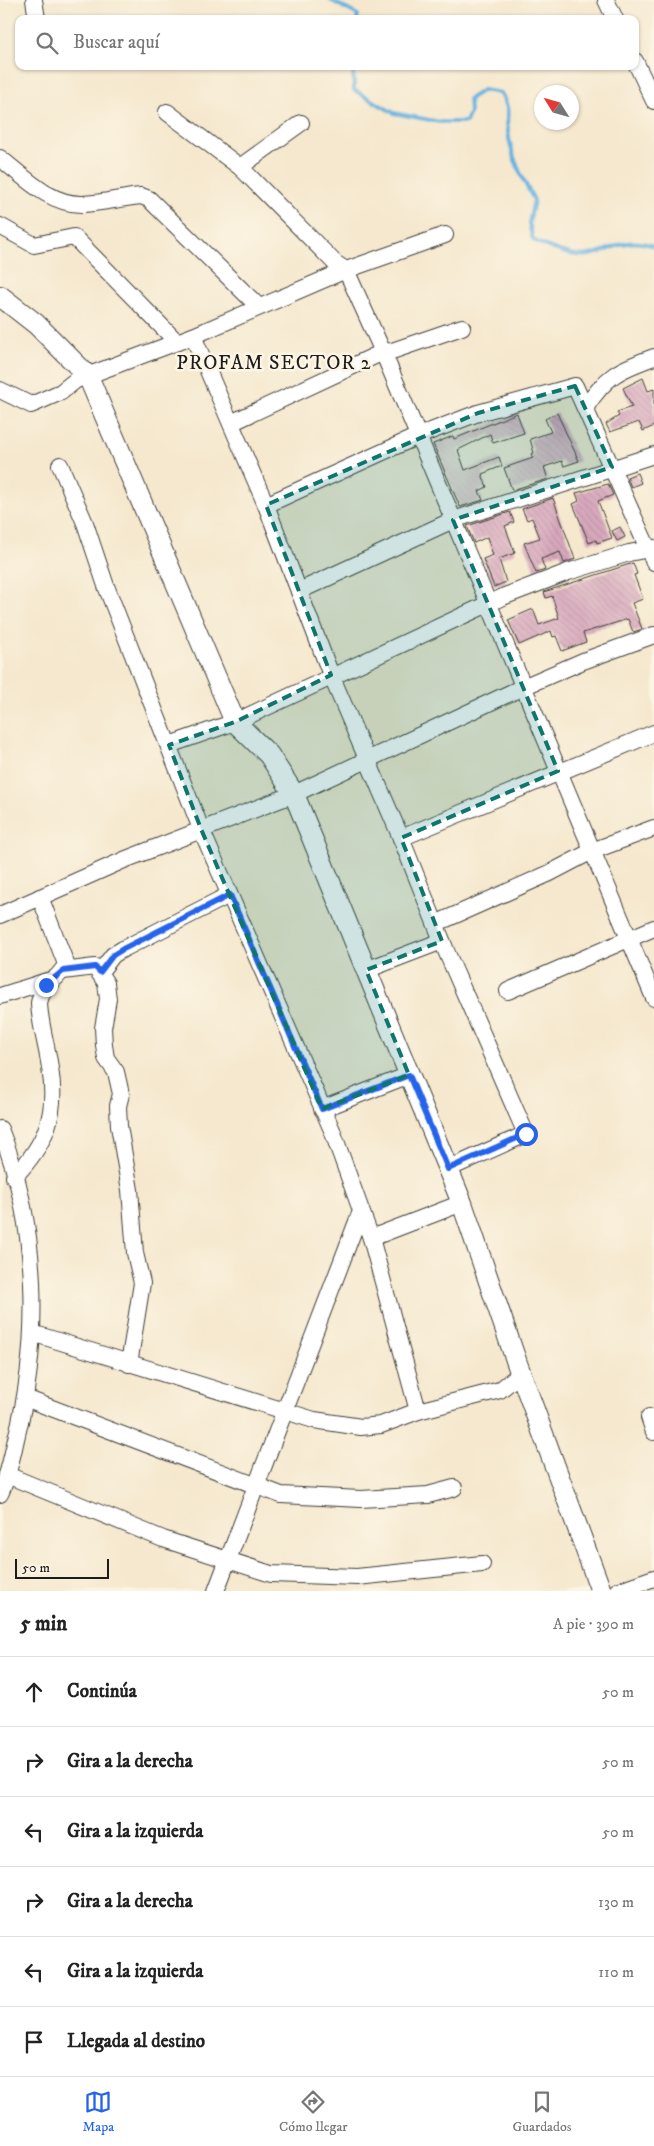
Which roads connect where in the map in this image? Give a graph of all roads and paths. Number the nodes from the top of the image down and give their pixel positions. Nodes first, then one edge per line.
1 (34, 0) edge
2 (606, 0) edge
3 (36, 15) edge
4 (613, 15) edge
5 (639, 69) edge
6 (654, 101) edge
7 (168, 112) dead end
8 (301, 123) dead end
9 (0, 158) edge
10 (240, 167) junction
11 (0, 226) edge
12 (445, 236) dead end
13 (346, 270) junction
14 (0, 296) edge
15 (260, 307) junction
16 (462, 327) dead end
17 (193, 336) junction
18 (177, 342) junction
19 (383, 352) junction
20 (654, 357) edge
21 (88, 376) junction
22 (0, 390) edge
23 (585, 408) junction
24 (231, 422) junction
25 (418, 436) junction
26 (654, 454) edge
27 (60, 465) dead end
28 (612, 466) junction
29 (266, 505) junction
30 (453, 520) junction
31 (652, 553) edge
32 (299, 591) junction
33 (488, 603) junction
34 (654, 635) edge
35 (331, 675) junction
36 (523, 688) junction
37 (235, 722) junction
38 (654, 733) edge
39 (169, 745) junction
40 (368, 758) junction
41 (558, 771) junction
42 (294, 794) junction
43 (654, 828) edge
44 (201, 829) junction
45 (401, 838) junction
46 (592, 851) junction
47 (230, 895) junction
48 (40, 897) junction
49 (0, 915) edge
50 (444, 920) dead end
51 (654, 928) edge
52 (630, 940) junction
53 (442, 941) junction
54 (366, 970) junction
55 (100, 972) junction
56 (58, 975) junction
57 (508, 991) dead end
58 (0, 996) edge
59 (654, 998) edge
60 (409, 1075) junction
61 (322, 1109) junction
62 (0, 1130) edge
63 (448, 1169) junction
64 (14, 1177) junction
65 (462, 1204) junction
66 (361, 1211) junction
67 (371, 1238) junction
68 (32, 1333) junction
69 (129, 1364) junction
70 (521, 1373) junction
71 (25, 1398) junction
72 (418, 1410) junction
73 (284, 1411) junction
74 (649, 1417) dead end
75 (654, 1432) edge
76 (6, 1474) junction
77 (256, 1486) junction
78 (454, 1488) dead end
79 (0, 1494) edge
80 (227, 1560) junction
81 (482, 1564) dead end
82 (654, 1578) edge
83 (216, 1591) edge
84 (601, 1591) edge
85 (617, 1591) edge

1 - 3 street
2 - 4 street
5 - 6 street
7 - 10 street
8 - 10 street
9 - 15 street
10 - 13 street
11 - 18 street
12 - 13 street
13 - 15 street
13 - 19 street
14 - 21 main road
15 - 17 street
16 - 19 street
17 - 18 street
17 - 24 street
18 - 21 street
19 - 24 street
19 - 25 street
20 - 23 street
21 - 22 street
21 - 37 main road
23 - 25 street
23 - 28 street
24 - 29 street
25 - 29 street
25 - 30 street
26 - 28 street
27 - 39 street
28 - 30 street
28 - 31 street
29 - 32 street
30 - 32 street
30 - 33 street
31 - 33 street
32 - 35 street
33 - 35 street
33 - 36 street
34 - 36 street
35 - 37 street
35 - 40 street
36 - 40 street
36 - 41 street
37 - 39 street
37 - 42 main road
38 - 41 street
39 - 44 street
40 - 42 street
40 - 45 street
41 - 45 street
41 - 46 street
42 - 44 street
42 - 54 main road
43 - 46 street
44 - 47 street
44 - 48 street
45 - 53 street
46 - 50 street
46 - 52 street
47 - 55 street
47 - 61 street
48 - 49 street
48 - 56 street
51 - 52 street
52 - 57 street
52 - 59 street
53 - 54 street
53 - 63 street
54 - 60 main road
55 - 56 street
55 - 69 street
56 - 58 street
56 - 64 street
60 - 61 street
60 - 63 main road
61 - 66 street
62 - 64 street
63 - 65 main road
64 - 68 street
65 - 67 street
65 - 70 main road
66 - 67 street
66 - 73 street
67 - 72 street
68 - 69 street
68 - 71 street
69 - 73 street
70 - 72 street
70 - 84 main road
71 - 76 street
71 - 77 street
72 - 73 street
73 - 77 street
74 - 75 street
76 - 79 street
76 - 80 street
77 - 78 street
77 - 80 street
80 - 81 street
80 - 83 street
82 - 85 street

